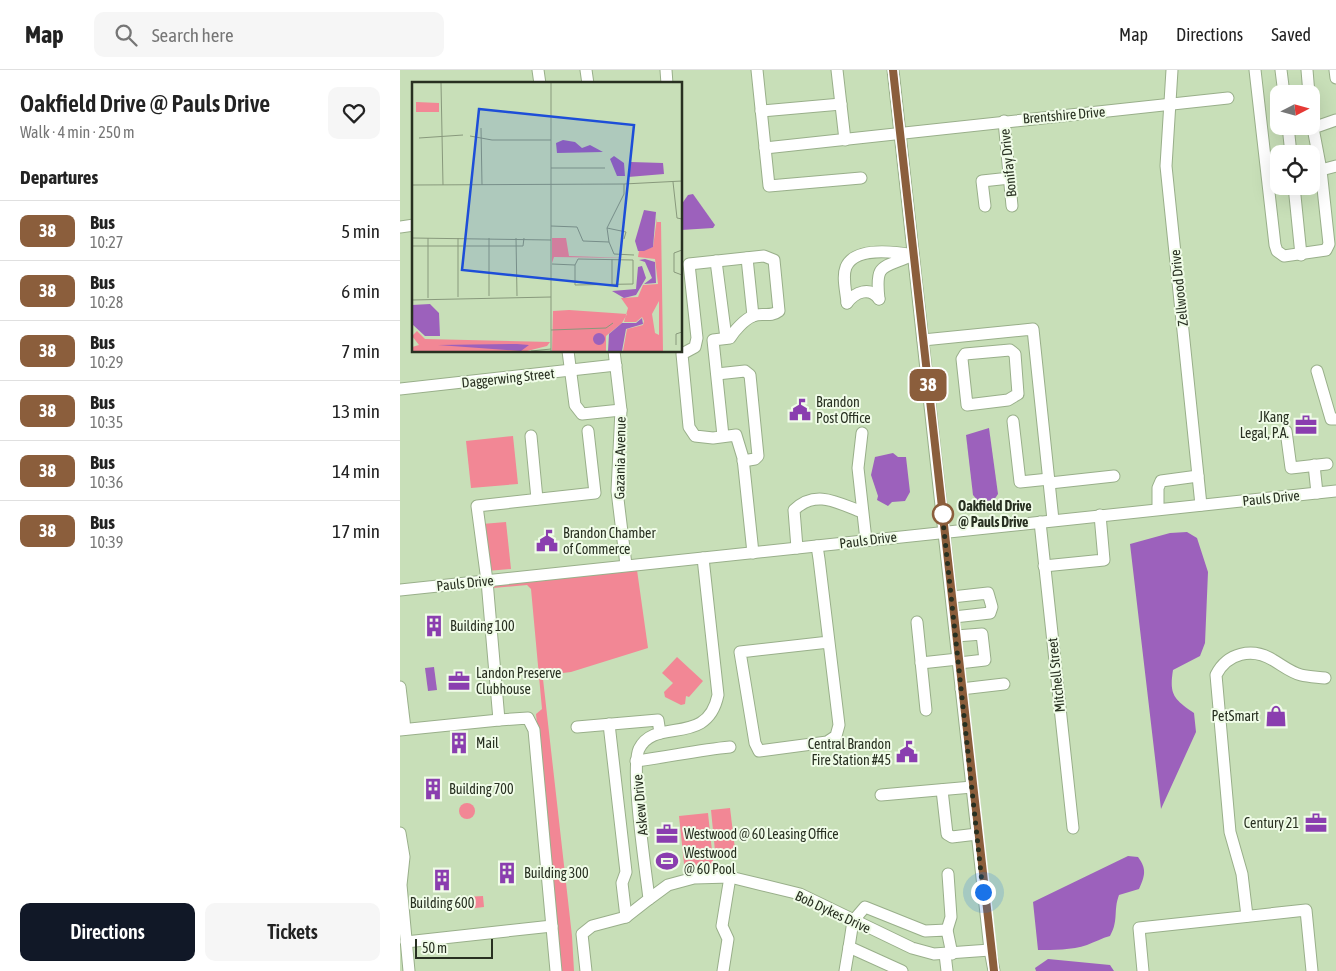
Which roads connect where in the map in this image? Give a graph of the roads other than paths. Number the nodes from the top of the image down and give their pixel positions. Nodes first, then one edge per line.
1 (757, 70) edge
2 (837, 70) edge
3 (893, 70) edge
4 (1172, 70) edge
5 (1254, 70) edge
6 (1281, 70) edge
7 (1306, 70) edge
8 (1335, 70) edge
9 (1336, 78) edge
10 (1283, 85) edge
11 (1308, 85) edge
12 (1228, 98) dead end
13 (841, 104) junction
14 (1171, 105) junction
15 (761, 112) junction
16 (1336, 120) edge
17 (1004, 121) junction
18 (1320, 125) edge
19 (900, 134) junction
20 (845, 140) junction
21 (765, 148) junction
22 (1336, 166) edge
23 (1320, 169) edge
24 (1270, 176) edge
25 (1267, 177) junction
26 (861, 178) dead end
27 (1010, 178) junction
28 (1320, 193) edge
29 (1295, 195) edge
30 (985, 206) dead end
31 (1012, 206) dead end
32 (913, 255) junction
33 (1301, 255) junction
34 (747, 258) junction
35 (716, 262) junction
36 (753, 316) junction
37 (995, 332) junction
38 (726, 338) junction
39 (713, 340) junction
40 (922, 340) junction
41 (696, 342) junction
42 (997, 351) junction
43 (568, 352) edge
44 (614, 352) edge
45 (616, 365) junction
46 (570, 372) junction
47 (1317, 372) dead end
48 (717, 374) junction
49 (400, 390) edge
50 (620, 410) junction
51 (1336, 420) edge
52 (1013, 421) dead end
53 (588, 431) dead end
54 (1286, 431) dead end
55 (862, 433) dead end
56 (530, 436) dead end
57 (723, 436) junction
58 (743, 461) junction
59 (1327, 464) dead end
60 (1314, 465) junction
61 (1114, 476) dead end
62 (1198, 476) junction
63 (1049, 481) junction
64 (1336, 491) edge
65 (1317, 493) junction
66 (537, 500) junction
67 (1202, 505) junction
68 (1158, 509) junction
69 (862, 512) junction
70 (1100, 515) junction
71 (1053, 520) junction
72 (1040, 522) junction
73 (945, 531) junction
74 (866, 540) junction
75 (817, 546) junction
76 (797, 548) junction
77 (753, 553) junction
78 (703, 558) junction
79 (626, 566) junction
80 (1044, 566) junction
81 (487, 581) junction
82 (400, 590) edge
83 (952, 597) junction
84 (954, 617) junction
85 (918, 622) dead end
86 (956, 636) junction
87 (829, 642) junction
88 (958, 661) junction
89 (921, 664) junction
90 (1325, 678) dead end
91 (1004, 684) dead end
92 (400, 687) edge
93 (961, 689) junction
94 (926, 710) dead end
95 (499, 720) junction
96 (609, 724) junction
97 (577, 727) dead end
98 (402, 730) edge
99 (660, 733) junction
100 (689, 740) junction
101 (730, 747) dead end
102 (636, 761) junction
103 (636, 778) junction
104 (616, 780) junction
105 (972, 787) junction
106 (942, 790) junction
107 (881, 795) dead end
108 (1074, 828) dead end
109 (400, 833) edge
110 (977, 834) junction
111 (948, 874) dead end
112 (730, 877) junction
113 (650, 899) junction
114 (1247, 916) junction
115 (626, 918) junction
116 (853, 921) junction
117 (552, 926) junction
118 (947, 930) junction
119 (406, 942) junction
120 (849, 947) junction
121 (990, 950) junction
122 (948, 954) junction
123 (409, 971) edge
124 (556, 971) edge
125 (586, 971) edge
126 (722, 971) edge
127 (845, 971) edge
128 (902, 971) edge
129 (947, 971) edge
130 (994, 971) edge
131 (1143, 971) edge
132 (1312, 971) edge

1 - 15 street
2 - 13 street
3 - 19 street
4 - 14 street, Zellwood Drive
5 - 25 street
6 - 10 street
7 - 11 street
8 - 9 street
12 - 14 street, Brentshire Drive
13 - 15 street
13 - 20 street
14 - 17 street, Brentshire Drive
14 - 62 street, Zellwood Drive
15 - 21 street
16 - 18 street
17 - 19 street, Brentshire Drive
17 - 27 street, Bonifay Drive
19 - 20 street, Brentshire Drive
19 - 32 street
20 - 21 street, Brentshire Drive
21 - 26 street
22 - 23 street
24 - 25 street
25 - 33 street
27 - 30 street
27 - 31 street, Bonifay Drive
28 - 33 street
29 - 33 street
32 - 32 street
32 - 40 street
34 - 35 street
34 - 36 street
34 - 36 street
35 - 38 street
35 - 41 street
36 - 38 street
37 - 40 street
37 - 42 street
37 - 63 street
38 - 39 street
39 - 41 street
39 - 48 street
40 - 73 street
41 - 57 street
42 - 42 street
43 - 46 street
44 - 45 street, Gazania Avenue
45 - 46 street, Daggerwing Street
45 - 50 street, Gazania Avenue
46 - 49 street, Daggerwing Street
46 - 50 street
47 - 51 street
48 - 57 street
48 - 58 street
50 - 79 street, Gazania Avenue
52 - 63 street
53 - 66 street
54 - 60 street
55 - 69 street
56 - 66 street
57 - 58 street
58 - 77 street
59 - 60 street
60 - 65 street
61 - 63 street
62 - 67 street, Zellwood Drive
62 - 68 street
63 - 71 street
64 - 65 street, Pauls Drive
65 - 67 street, Pauls Drive
66 - 81 street
67 - 68 street, Pauls Drive
68 - 70 street, Pauls Drive
69 - 74 street
69 - 76 street
70 - 71 street, Pauls Drive
70 - 80 street
71 - 72 street, Pauls Drive
72 - 73 street, Pauls Drive
72 - 80 street, Mitchell Street
73 - 74 street, Pauls Drive
73 - 83 street
74 - 75 street, Pauls Drive
75 - 76 street, Pauls Drive
75 - 87 street
76 - 77 street, Pauls Drive
77 - 78 street, Pauls Drive
78 - 79 street, Pauls Drive
78 - 100 street, Askew Drive
79 - 81 street, Pauls Drive
80 - 108 street, Mitchell Street
81 - 82 street, Pauls Drive
81 - 95 street
83 - 84 street
83 - 84 street
84 - 86 street
85 - 89 street
86 - 88 street
86 - 88 street
87 - 87 street
88 - 89 street
88 - 93 street
89 - 94 street
90 - 114 street
91 - 93 street
92 - 98 street
93 - 105 street
95 - 98 street
95 - 117 street
96 - 97 street
96 - 99 street
96 - 104 street
99 - 100 street, Askew Drive
99 - 102 street, Askew Drive
100 - 101 street
100 - 102 street
102 - 103 street, Askew Drive
103 - 104 street
103 - 113 street, Askew Drive
104 - 115 street
105 - 106 street
105 - 110 street
106 - 107 street
106 - 110 street
109 - 119 street
110 - 121 street
111 - 118 street
112 - 113 street, Bob Dykes Drive
112 - 116 street, Bob Dykes Drive
112 - 126 street
113 - 115 street
114 - 131 street
114 - 132 street
115 - 125 street
116 - 118 street
116 - 120 street
116 - 122 street, Bob Dykes Drive
117 - 119 street
117 - 124 street
118 - 122 street
119 - 123 street
120 - 127 street
120 - 128 street
121 - 122 street, Bob Dykes Drive
121 - 130 street
122 - 129 street

